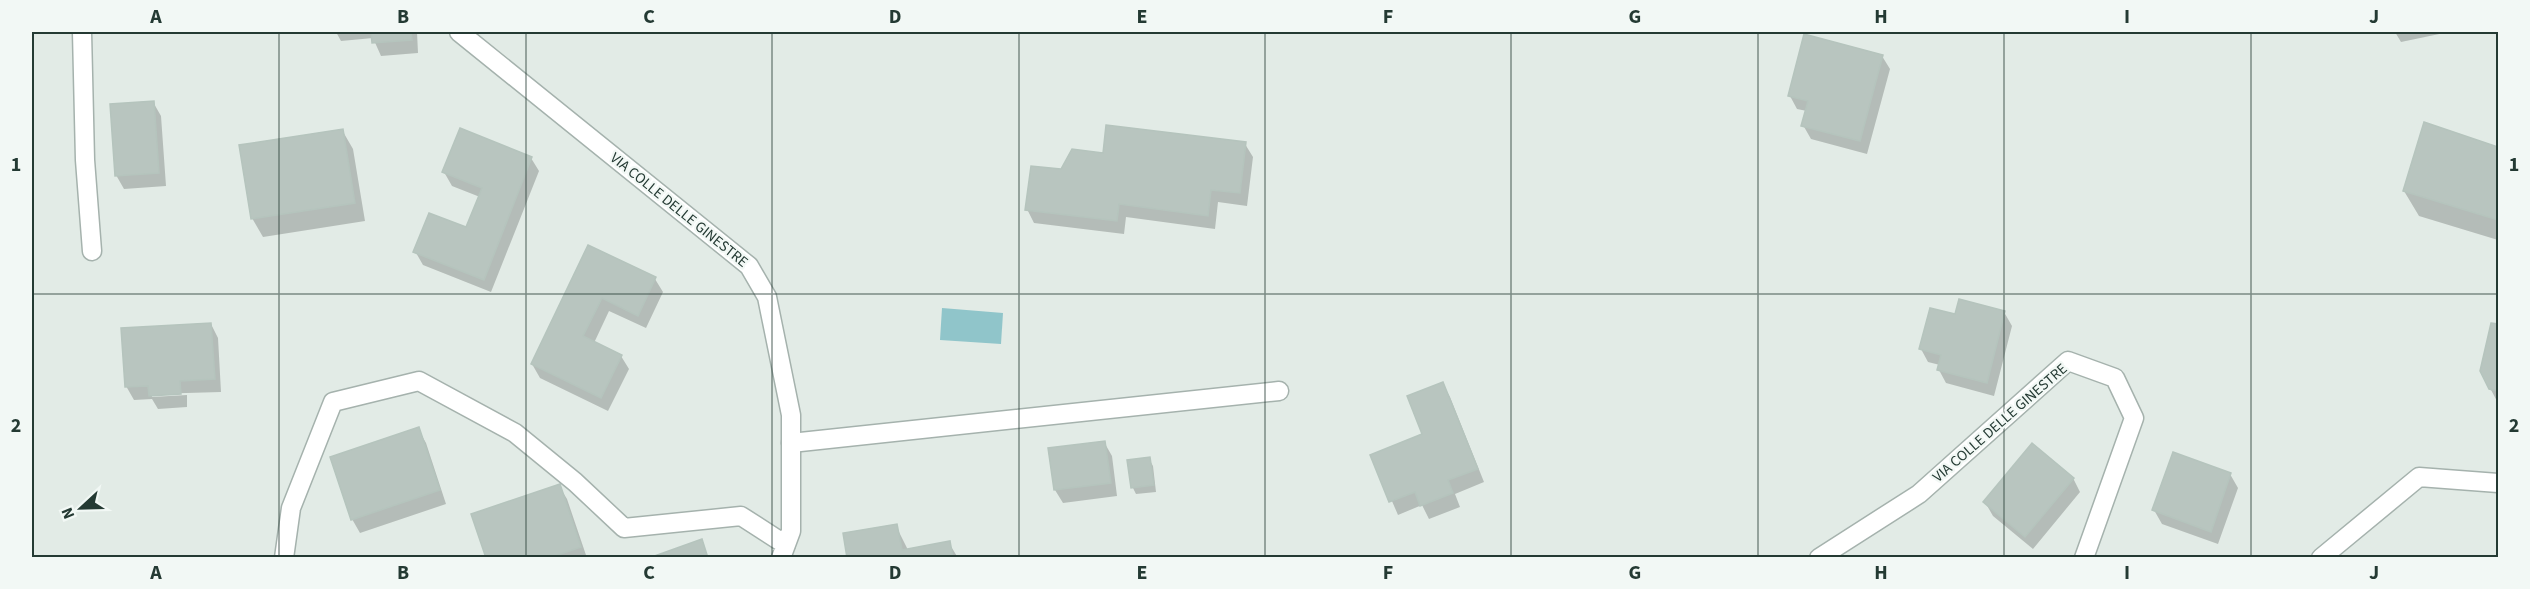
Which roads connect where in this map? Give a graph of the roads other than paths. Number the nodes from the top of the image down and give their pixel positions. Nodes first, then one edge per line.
1 (82, 32) edge
2 (459, 32) edge
3 (92, 251) dead end
4 (1279, 391) dead end
5 (791, 443) junction
6 (2499, 483) edge
7 (784, 551) edge
8 (284, 558) edge
9 (1819, 558) edge
10 (2084, 558) edge
11 (2321, 558) edge

1 - 3 street
2 - 5 street, VIA COLLE DELLE GINESTRE
4 - 5 street
5 - 7 street, VIA COLLE DELLE GINESTRE
6 - 11 street
7 - 8 street
9 - 10 street, VIA COLLE DELLE GINESTRE

